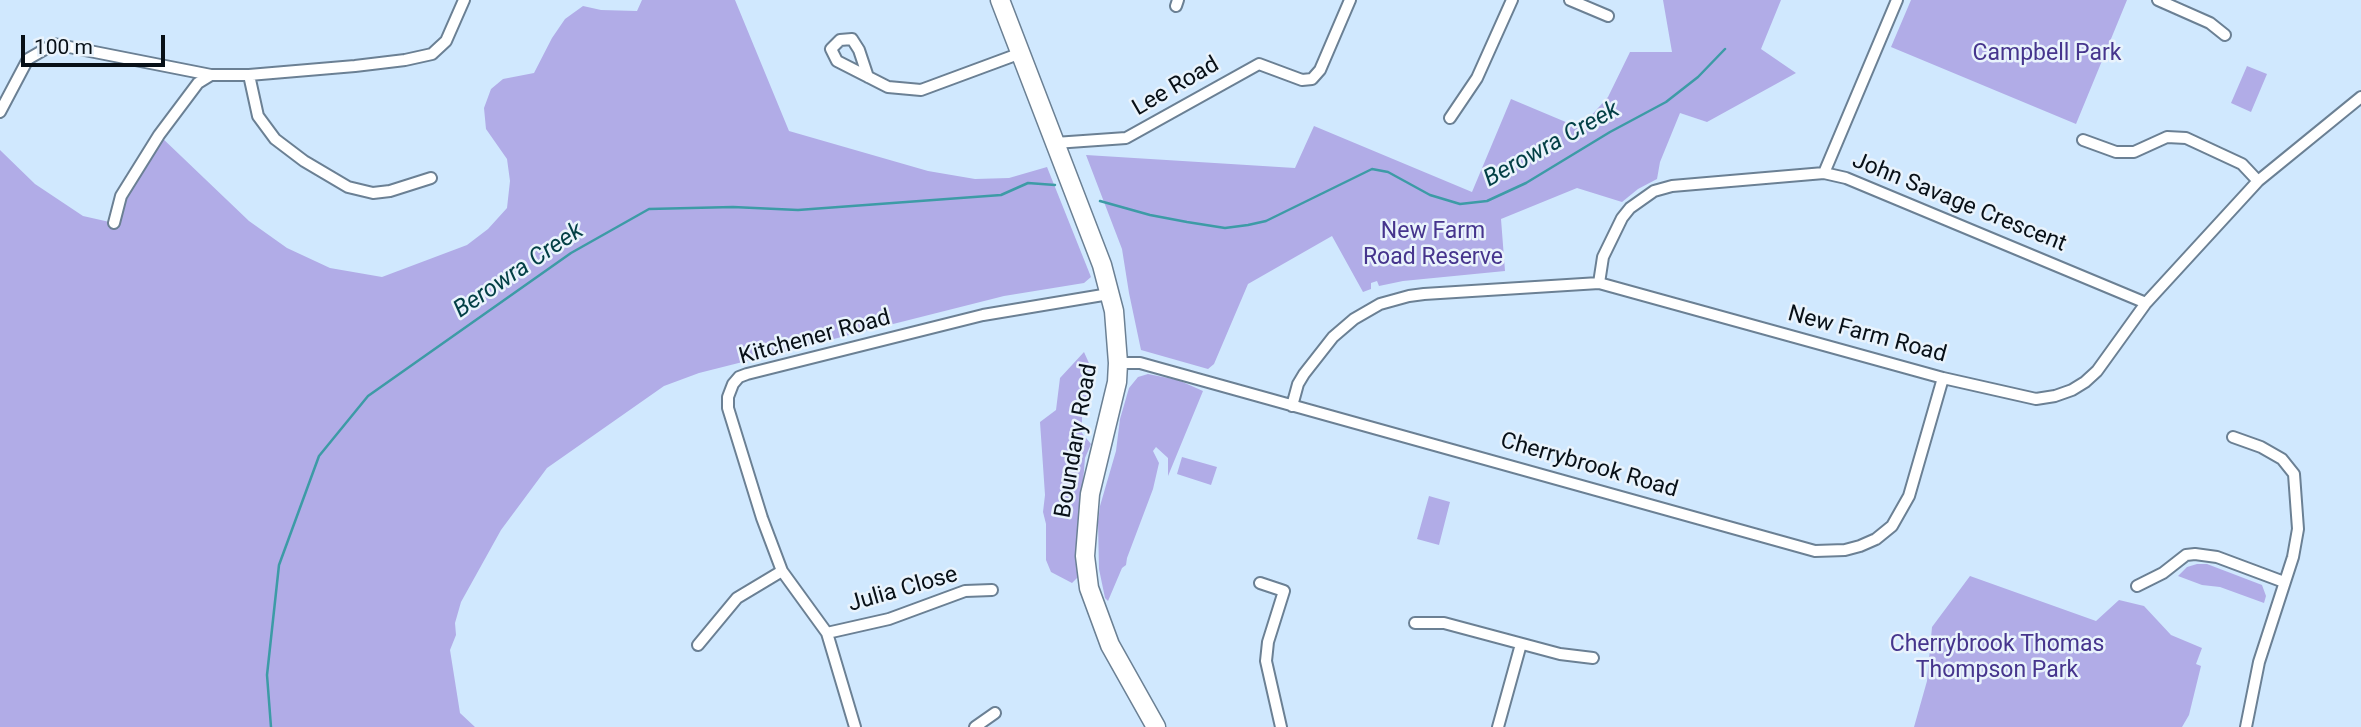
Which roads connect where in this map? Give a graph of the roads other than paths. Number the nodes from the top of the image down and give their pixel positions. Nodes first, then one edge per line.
1 (464, 0) edge
2 (1000, 0) edge
3 (1350, 0) edge
4 (1512, 0) edge
5 (1570, 0) edge
6 (1896, 0) edge
7 (2158, 0) edge
8 (1608, 16) dead end
9 (2225, 35) dead end
10 (1021, 53) junction
11 (211, 75) junction
12 (249, 75) junction
13 (868, 77) dead end
14 (2361, 97) edge
15 (0, 112) edge
16 (1450, 118) dead end
17 (2083, 139) dead end
18 (1055, 144) junction
19 (1824, 173) junction
20 (431, 178) dead end
21 (2258, 181) junction
22 (114, 223) dead end
23 (1599, 283) junction
24 (1109, 294) junction
25 (2146, 303) junction
26 (1118, 363) junction
27 (1943, 378) junction
28 (1292, 406) junction
29 (2233, 437) dead end
30 (782, 571) junction
31 (2284, 582) junction
32 (1261, 583) dead end
33 (2137, 586) dead end
34 (992, 590) dead end
35 (1415, 623) dead end
36 (827, 633) junction
37 (1521, 644) junction
38 (698, 645) dead end
39 (1593, 658) dead end
40 (995, 713) dead end
41 (855, 727) edge
42 (975, 727) edge
43 (1156, 727) edge
44 (1281, 727) edge
45 (1499, 727) edge
46 (2246, 727) edge

1 - 12 street
2 - 10 main road, Boundary Road
3 - 18 street, Lee Road
4 - 16 street
5 - 8 street
6 - 19 street
7 - 9 street
10 - 13 street
10 - 18 main road, Boundary Road
11 - 12 street
11 - 15 street
11 - 22 street
12 - 20 street
14 - 21 street, New Farm Road
17 - 21 street
18 - 24 main road, Boundary Road
19 - 23 street, John Savage Crescent
19 - 25 street, John Savage Crescent
21 - 25 street, New Farm Road
23 - 27 street, New Farm Road
23 - 28 street, New Farm Road
24 - 26 main road, Boundary Road
24 - 30 street, Kitchener Road
25 - 27 street, New Farm Road
26 - 28 street, Cherrybrook Road
26 - 43 main road, Boundary Road
27 - 28 street, Cherrybrook Road
29 - 31 street
30 - 36 street, Kitchener Road
30 - 38 street
31 - 33 street
31 - 46 street
32 - 44 street
34 - 36 street, Julia Close
35 - 37 street
36 - 41 street, Kitchener Road
37 - 39 street
37 - 45 street
40 - 42 street

